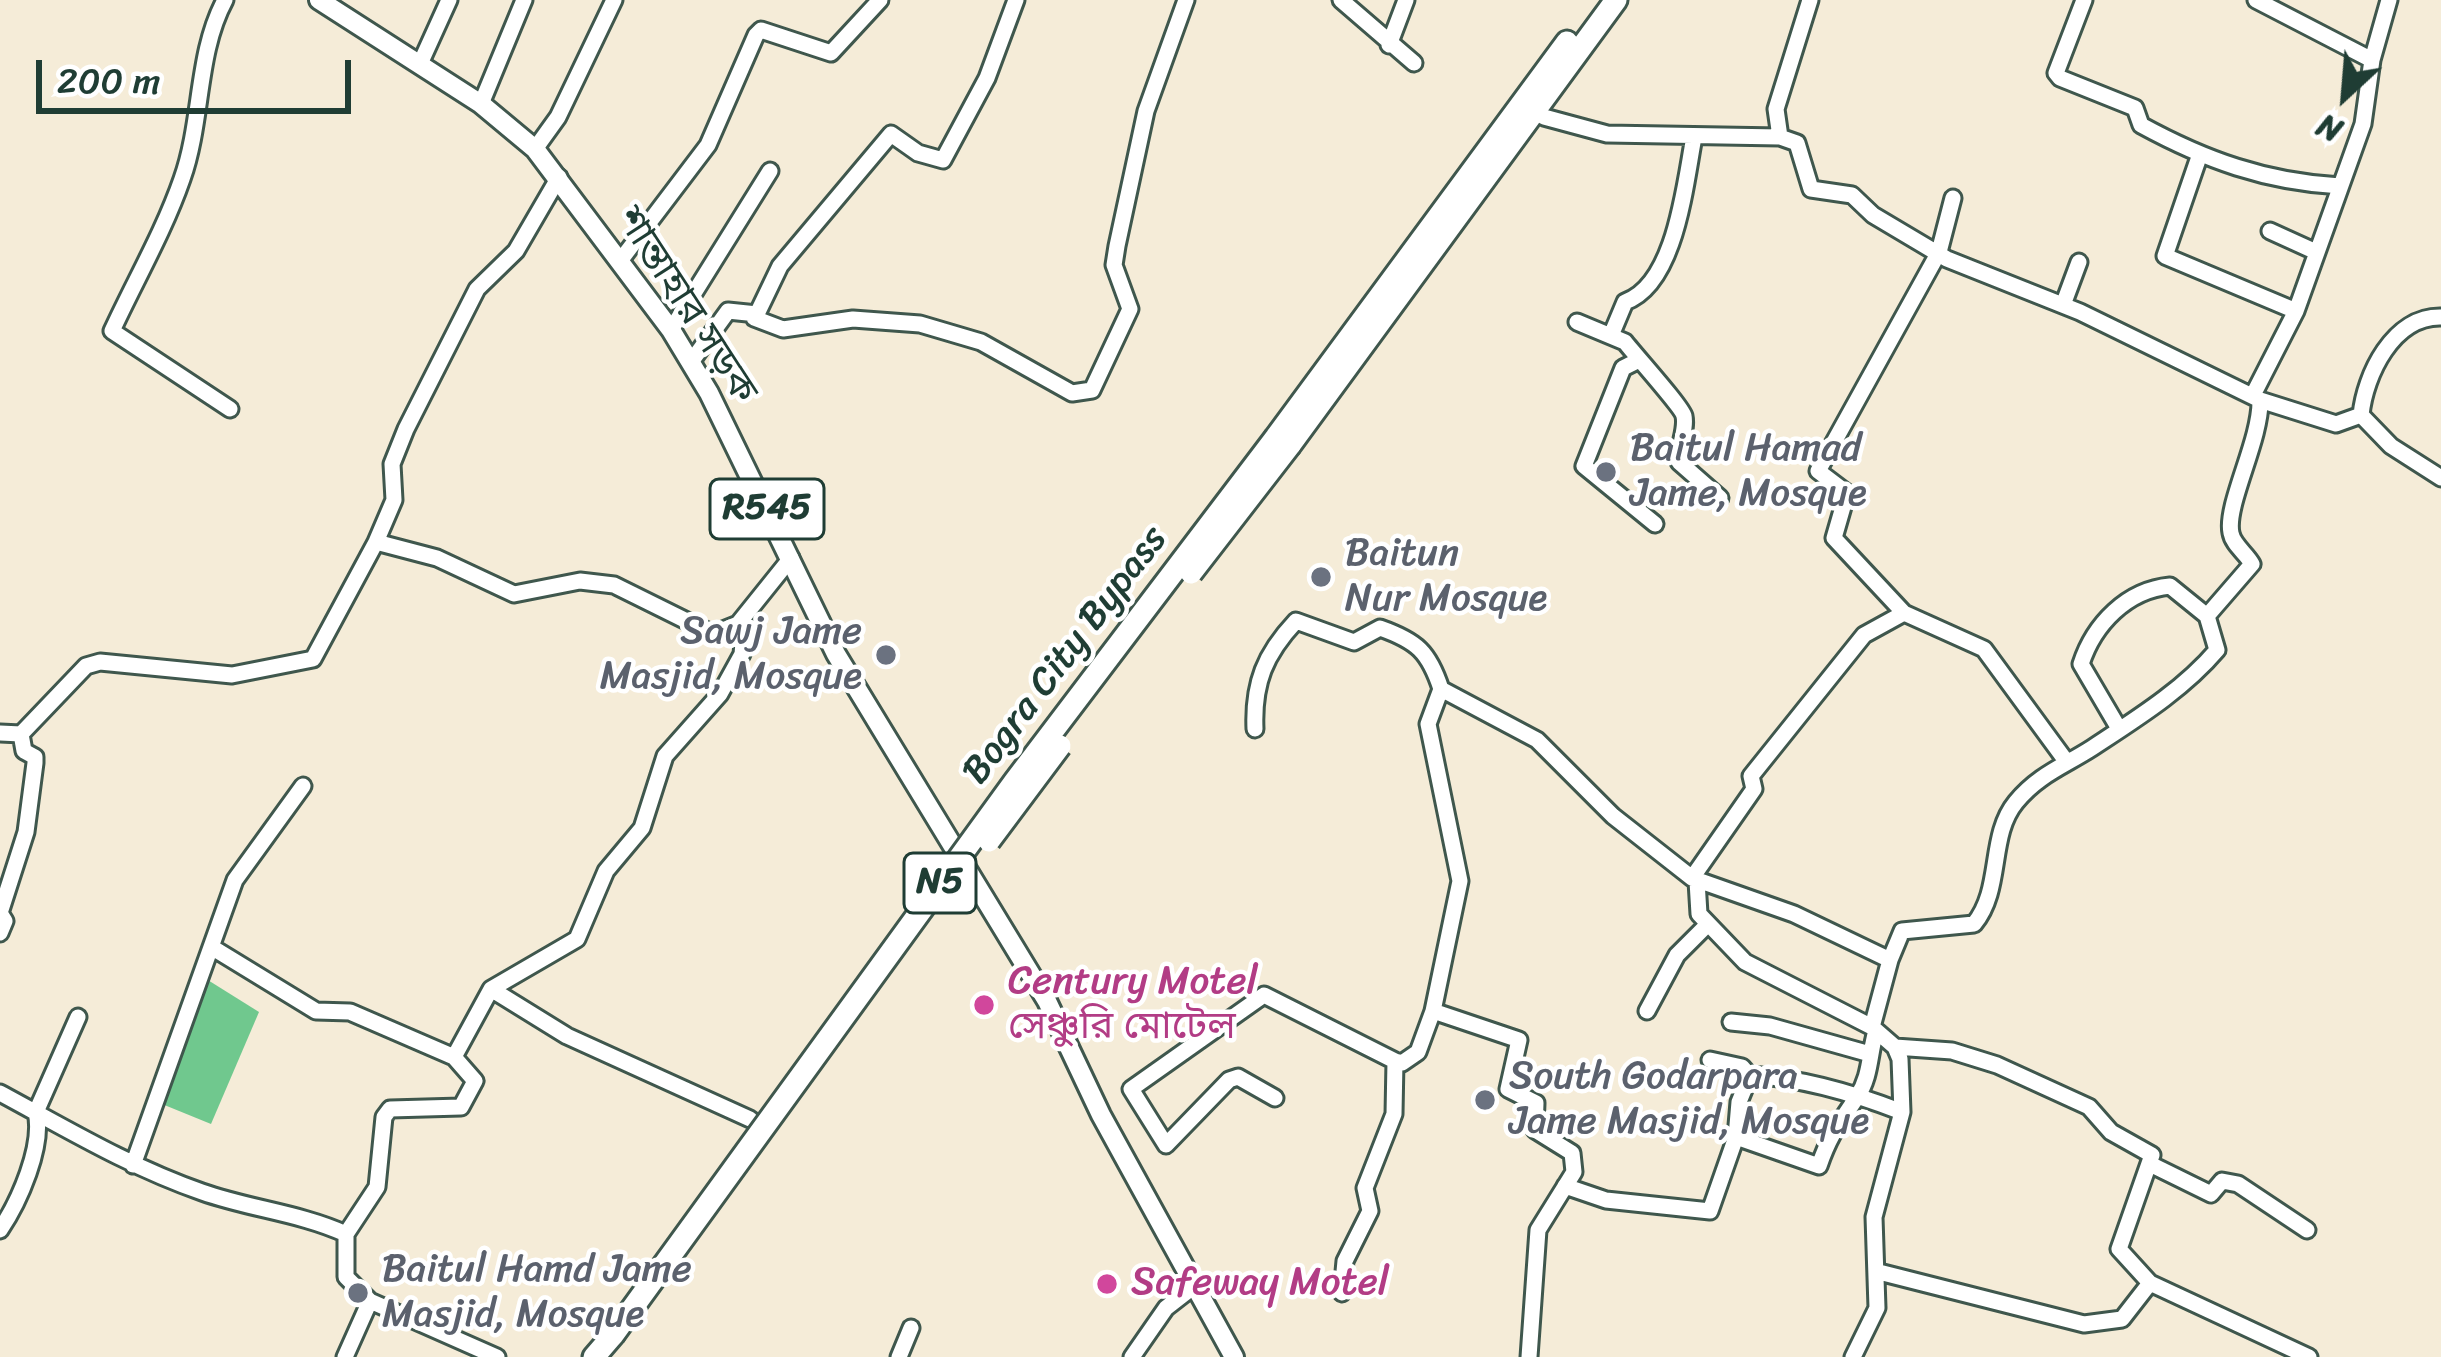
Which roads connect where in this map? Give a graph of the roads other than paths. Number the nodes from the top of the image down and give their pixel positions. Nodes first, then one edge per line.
1 (225, 0) edge
2 (319, 0) edge
3 (448, 0) edge
4 (524, 0) edge
5 (614, 0) edge
6 (880, 0) edge
7 (1186, 0) edge
8 (1341, 0) edge
9 (1406, 0) edge
10 (1598, 0) edge
11 (1616, 0) edge
12 (1810, 0) edge
13 (2084, 0) edge
14 (2256, 0) edge
15 (2389, 0) edge
16 (1015, 4) edge
17 (1390, 45) junction
18 (2372, 60) junction
19 (1414, 63) dead end
20 (420, 64) junction
21 (481, 104) junction
22 (1544, 117) dead end
23 (1694, 137) junction
24 (1780, 137) junction
25 (535, 149) junction
26 (2199, 157) junction
27 (770, 171) dead end
28 (559, 177) junction
29 (1467, 178) junction
30 (2340, 185) junction
31 (1953, 198) dead end
32 (1428, 202) dead end
33 (2270, 231) dead end
34 (2314, 251) junction
35 (1939, 252) junction
36 (620, 261) junction
37 (2079, 262) dead end
38 (2063, 305) junction
39 (2296, 311) junction
40 (2441, 317) edge
41 (754, 318) junction
42 (1577, 322) dead end
43 (671, 331) junction
44 (1612, 333) junction
45 (692, 362) junction
46 (1635, 362) junction
47 (2256, 397) junction
48 (230, 409) dead end
49 (2361, 415) junction
50 (1283, 441) junction
51 (2441, 478) edge
52 (1720, 498) dead end
53 (1655, 524) dead end
54 (376, 542) junction
55 (791, 558) junction
56 (1904, 614) junction
57 (2207, 616) junction
58 (738, 624) junction
59 (1442, 689) junction
60 (2118, 727) junction
61 (1255, 729) dead end
62 (0, 733) edge
63 (21, 734) junction
64 (2066, 761) junction
65 (303, 786) dead end
66 (1694, 879) junction
67 (0, 913) edge
68 (1707, 925) junction
69 (0, 932) edge
70 (213, 948) junction
71 (1890, 959) junction
72 (491, 989) junction
73 (1433, 1011) junction
74 (1647, 1011) dead end
75 (78, 1017) dead end
76 (1731, 1022) dead end
77 (1874, 1029) junction
78 (1895, 1047) junction
79 (1870, 1054) junction
80 (454, 1057) junction
81 (1710, 1060) dead end
82 (1395, 1061) junction
83 (1749, 1075) junction
84 (0, 1094) edge
85 (1857, 1097) junction
86 (1275, 1098) dead end
87 (36, 1112) junction
88 (1902, 1112) junction
89 (750, 1120) dead end
90 (1736, 1137) junction
91 (2150, 1164) junction
92 (133, 1166) junction
93 (1564, 1186) junction
94 (2307, 1229) dead end
95 (0, 1230) edge
96 (346, 1234) junction
97 (1879, 1272) junction
98 (2150, 1282) junction
99 (1193, 1287) junction
100 (1342, 1293) dead end
101 (370, 1301) junction
102 (911, 1328) dead end
103 (616, 1345) edge
104 (345, 1357) edge
105 (497, 1357) edge
106 (594, 1357) edge
107 (899, 1357) edge
108 (1132, 1357) edge
109 (1234, 1357) edge
110 (1529, 1357) edge
111 (1853, 1357) edge
112 (2309, 1357) edge

1 - 48 street
2 - 20 main road, শান্তাহার সড়ক / R545
3 - 20 street
4 - 21 street
5 - 25 street
6 - 36 street
7 - 41 street
8 - 17 street
9 - 17 street
10 - 29 highway, Bogra City Bypass / N5
11 - 50 highway, Bogra City Bypass / N5
12 - 24 street
13 - 26 street
14 - 18 street
15 - 18 street
16 - 41 street
17 - 19 street
18 - 30 street
20 - 21 main road, শান্তাহার সড়ক / R545
21 - 25 main road, শান্তাহার সড়ক / R545
22 - 23 street
23 - 24 street
23 - 44 street
24 - 35 street
25 - 28 main road, শান্তাহার সড়ক / R545
26 - 30 street
26 - 39 street
27 - 43 street
28 - 36 main road, শান্তাহার সড়ক / R545
28 - 54 street
29 - 32 highway
29 - 50 highway, Bogra City Bypass / N5
30 - 34 street
31 - 35 street
33 - 34 street
34 - 39 street
35 - 38 street
35 - 56 street
36 - 43 main road, শান্তাহার সড়ক / R545
37 - 38 street
38 - 47 street
39 - 47 street
40 - 49 street
41 - 45 street
42 - 44 street
43 - 45 main road, শান্তাহার সড়ক / R545
44 - 46 street
45 - 55 main road, শান্তাহার সড়ক / R545
46 - 52 street
46 - 53 street
47 - 49 street
47 - 57 street
49 - 51 street
50 - 103 highway, Bogra City Bypass / N5, bridge
54 - 58 street
54 - 63 street
55 - 58 street
55 - 99 main road, শান্তাহার সড়ক / R545
56 - 64 street
56 - 66 street
57 - 60 street
57 - 60 street
58 - 72 street
59 - 61 street
59 - 66 street
59 - 73 street
60 - 64 street
62 - 63 street
63 - 67 street
64 - 71 street
65 - 70 street
66 - 68 street
66 - 71 street
67 - 69 street
68 - 74 street
68 - 77 street
70 - 80 street
70 - 92 street
71 - 77 street
72 - 80 street
72 - 89 street
73 - 82 street
73 - 93 street
75 - 87 street
76 - 79 street
77 - 78 street
77 - 79 street
78 - 88 street
78 - 91 street
79 - 85 street
80 - 96 street
81 - 83 street
82 - 86 street
82 - 100 street
83 - 85 street
83 - 90 street
84 - 87 street
85 - 88 street
85 - 90 street
87 - 92 street
87 - 95 street
88 - 97 street
90 - 93 street
91 - 94 street
91 - 98 street
92 - 96 street
93 - 110 street
96 - 101 street
97 - 98 street
97 - 111 street
98 - 112 street
99 - 108 street
99 - 109 main road, R545
101 - 104 street
101 - 105 street
102 - 107 street
103 - 106 highway, Bogra City Bypass / N5

